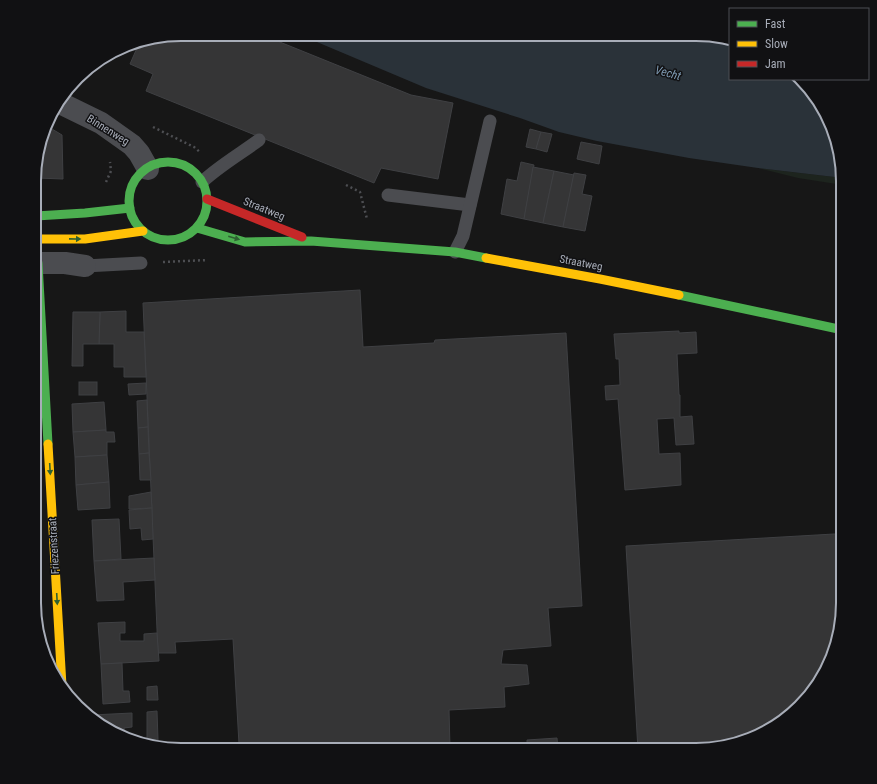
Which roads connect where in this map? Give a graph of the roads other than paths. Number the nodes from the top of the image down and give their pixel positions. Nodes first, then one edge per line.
1 (64, 105) edge
2 (490, 122) dead end
3 (259, 140) dead end
4 (148, 169) junction
5 (202, 182) junction
6 (388, 195) dead end
7 (207, 199) junction
8 (470, 205) junction
9 (130, 208) junction
10 (41, 216) edge
11 (197, 228) junction
12 (143, 231) junction
13 (41, 239) edge
14 (311, 241) junction
15 (455, 252) junction
16 (41, 263) edge
17 (141, 263) dead end
18 (85, 266) joint
19 (836, 329) edge
20 (41, 331) edge
21 (61, 675) edge

1 - 4 street, Binnenweg
2 - 8 lane
3 - 5 lane
4 - 5 main road
4 - 9 main road
5 - 7 main road
6 - 8 lane
7 - 11 main road
7 - 14 main road, Straatweg
8 - 15 lane
9 - 10 main road
9 - 12 main road
11 - 12 main road
11 -> 14 main road, Straatweg
13 -> 12 main road
14 - 15 main road, Straatweg
15 - 19 main road, Straatweg
16 - 18 street, Friezenstraat
17 - 18 lane, Friezenstraat
20 -> 21 main road, Friezenstraat

